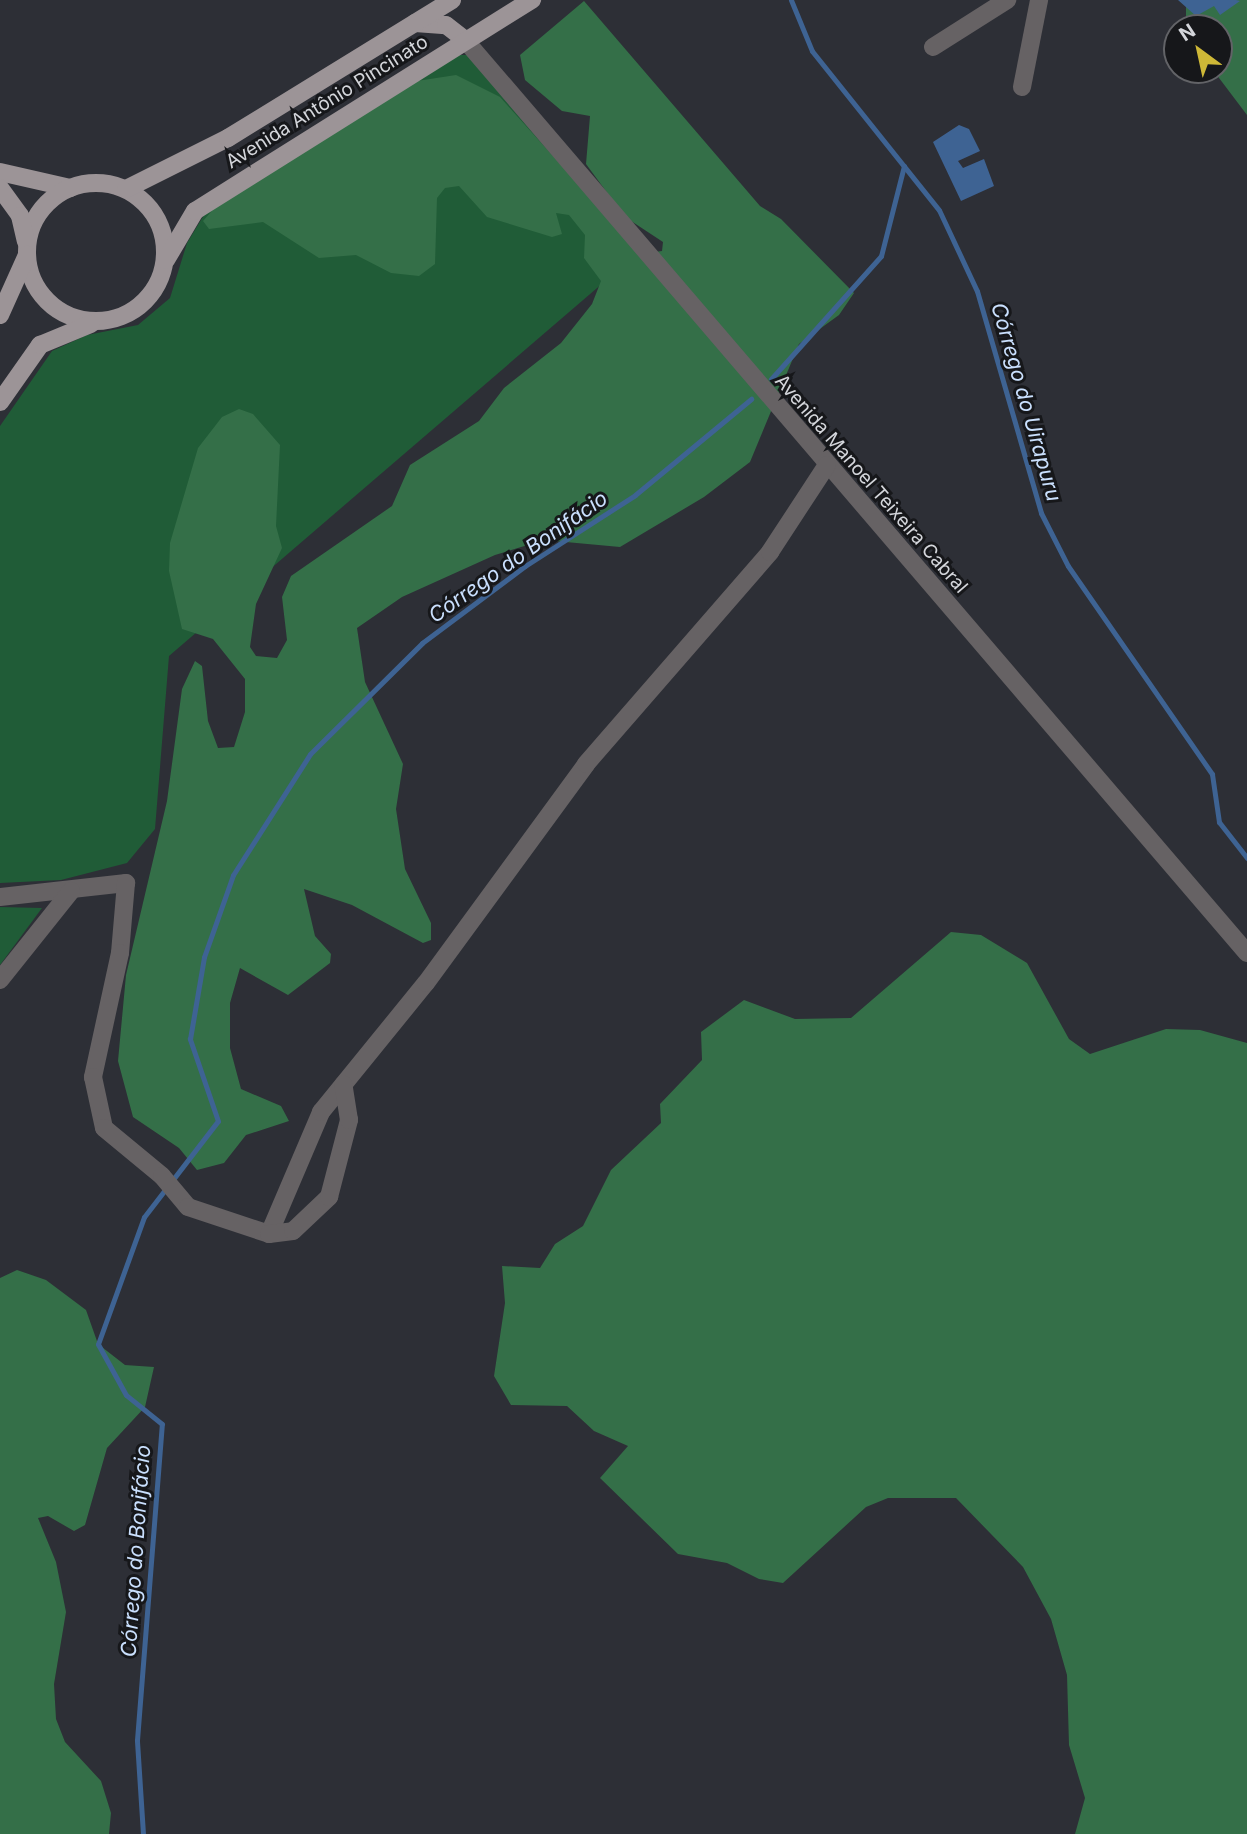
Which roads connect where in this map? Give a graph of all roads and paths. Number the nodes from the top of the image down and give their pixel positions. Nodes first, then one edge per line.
1 (452, 0) edge
2 (532, 0) edge
3 (1007, 0) edge
4 (1039, 0) edge
5 (415, 23) junction
6 (465, 40) junction
7 (933, 47) dead end
8 (1022, 87) dead end
9 (0, 172) edge
10 (0, 188) edge
11 (70, 188) junction
12 (126, 189) junction
13 (27, 249) junction
14 (166, 260) junction
15 (0, 315) edge
16 (99, 322) junction
17 (0, 402) edge
18 (827, 465) junction
19 (71, 891) junction
20 (0, 897) edge
21 (1247, 953) edge
22 (0, 980) edge
23 (343, 1084) junction
24 (269, 1234) junction

1 - 5 main road, Avenida Antônio Pincinato
2 - 6 main road, Avenida Antônio Pincinato
3 - 7 street
4 - 8 street
5 - 6 main road
5 - 12 main road, Avenida Antônio Pincinato
6 - 14 main road, Avenida Antônio Pincinato
6 - 18 street, Avenida Manoel Teixeira Cabral
9 - 11 main road
10 - 13 main road
11 - 12 main road
11 - 13 main road
12 - 14 main road
13 - 15 main road
13 - 16 main road
14 - 16 main road, Avenida Antônio Pincinato
16 - 17 main road, Avenida Antônio Pincinato
18 - 21 street, Avenida Manoel Teixeira Cabral
18 - 23 street
19 - 20 street
19 - 22 street
19 - 24 street
23 - 24 street
23 - 24 street

